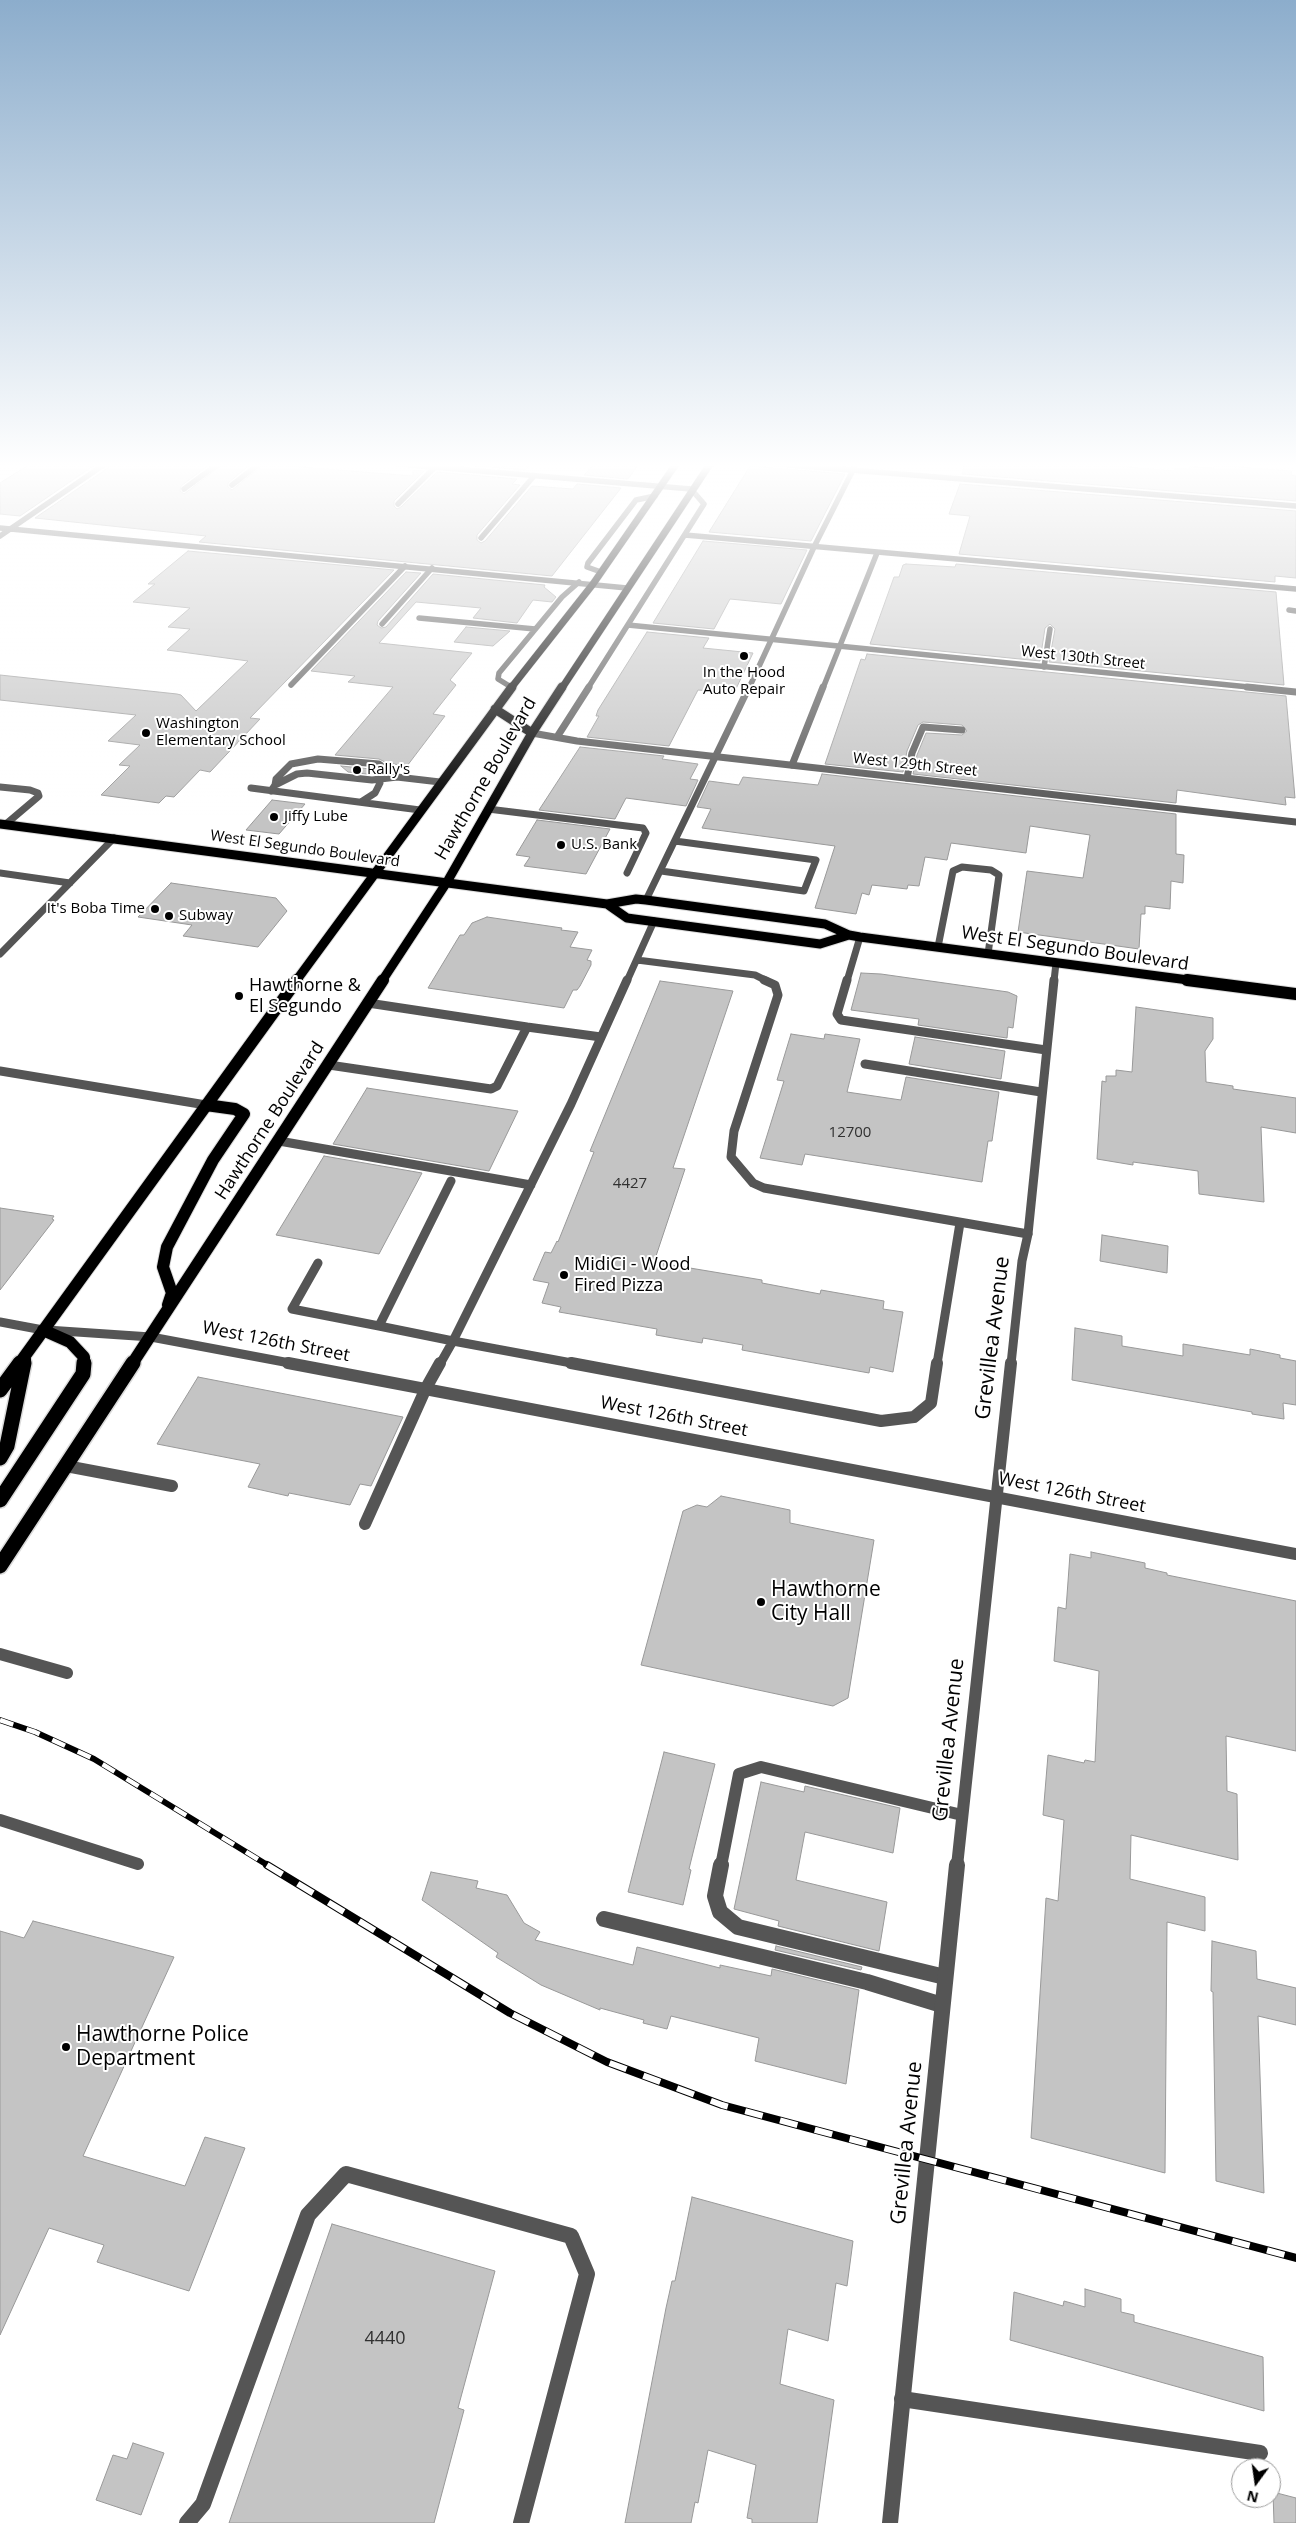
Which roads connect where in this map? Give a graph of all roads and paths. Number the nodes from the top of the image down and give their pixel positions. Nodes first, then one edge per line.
1 (390, 582) edge
2 (420, 582) edge
3 (580, 582) joint
4 (631, 582) edge
5 (655, 582) edge
6 (798, 582) edge
7 (865, 582) edge
8 (1202, 582) edge
9 (593, 584) junction
10 (627, 588) junction
11 (1296, 590) edge
12 (419, 618) dead end
13 (382, 624) dead end
14 (628, 625) junction
15 (535, 629) junction
16 (1050, 629) dead end
17 (772, 640) junction
18 (839, 646) junction
19 (1044, 667) junction
20 (291, 685) dead end
21 (512, 688) junction
22 (1296, 692) edge
23 (495, 709) junction
24 (962, 730) dead end
25 (532, 733) junction
26 (557, 738) junction
27 (715, 756) junction
28 (792, 765) junction
29 (397, 777) junction
30 (907, 778) junction
31 (379, 780) junction
32 (440, 782) junction
33 (0, 786) edge
34 (251, 788) dead end
35 (273, 788) junction
36 (361, 802) junction
37 (488, 809) junction
38 (420, 810) junction
39 (1296, 822) edge
40 (3, 824) edge
41 (114, 838) junction
42 (675, 841) junction
43 (661, 871) junction
44 (0, 873) edge
45 (374, 873) junction
46 (627, 873) dead end
47 (447, 882) junction
48 (70, 883) junction
49 (646, 900) junction
50 (606, 904) junction
51 (654, 921) junction
52 (855, 936) junction
53 (938, 947) junction
54 (0, 954) edge
55 (988, 954) junction
56 (638, 960) junction
57 (1056, 963) junction
58 (1296, 994) edge
59 (368, 1003) junction
60 (527, 1026) junction
61 (601, 1037) junction
62 (1046, 1050) junction
63 (328, 1064) junction
64 (865, 1064) dead end
65 (0, 1071) edge
66 (1041, 1092) junction
67 (206, 1105) junction
68 (279, 1141) junction
69 (452, 1181) dead end
70 (531, 1185) junction
71 (960, 1223) junction
72 (1028, 1234) junction
73 (318, 1263) dead end
74 (164, 1317) junction
75 (0, 1322) edge
76 (379, 1326) junction
77 (43, 1330) junction
78 (151, 1336) junction
79 (453, 1340) junction
80 (26, 1354) junction
81 (426, 1388) junction
82 (0, 1390) edge
83 (0, 1458) edge
84 (66, 1466) junction
85 (172, 1486) dead end
86 (996, 1496) junction
87 (0, 1500) edge
88 (365, 1524) dead end
89 (1296, 1554) edge
90 (0, 1566) edge
91 (0, 1654) edge
92 (67, 1673) dead end
93 (962, 1815) junction
94 (0, 1820) edge
95 (138, 1864) dead end
96 (604, 1920) dead end
97 (945, 1977) junction
98 (942, 2005) junction
99 (902, 2399) junction
100 (1260, 2453) dead end
101 (187, 2523) edge
102 (521, 2523) edge
103 (890, 2523) edge

1 - 20 street
2 - 13 street
3 - 9 street
3 - 15 street
4 - 10 main road, Hawthorne Boulevard
5 - 14 street
6 - 17 street
7 - 18 street
8 - 11 street
9 - 10 street
9 - 21 main road, Hawthorne Boulevard
10 - 25 main road, Hawthorne Boulevard
12 - 15 street
14 - 17 street, West 130th Street
14 - 26 street
15 - 21 street
16 - 19 street
17 - 18 street, West 130th Street
17 - 27 street
18 - 19 street, West 130th Street
18 - 28 street
19 - 22 street, West 130th Street
21 - 23 main road, Hawthorne Boulevard
23 - 25 main road
23 - 32 main road, Hawthorne Boulevard
24 - 30 street
25 - 26 street, West 129th Street
25 - 37 main road, Hawthorne Boulevard
26 - 27 street, West 129th Street
27 - 28 street, West 129th Street
27 - 42 street
28 - 30 street, West 129th Street
29 - 31 street
29 - 32 street
29 - 35 street
30 - 39 street, West 129th Street
31 - 35 street
31 - 36 street
32 - 38 main road, Hawthorne Boulevard
33 - 40 street
34 - 35 street
35 - 36 street
36 - 38 street
37 - 46 street
37 - 47 main road, Hawthorne Boulevard
38 - 45 main road, Hawthorne Boulevard
40 - 41 main road, West El Segundo Boulevard
41 - 45 main road, West El Segundo Boulevard
41 - 48 street
42 - 43 street
42 - 43 street
43 - 49 street
44 - 48 street
45 - 47 main road, West El Segundo Boulevard
45 - 67 main road, Hawthorne Boulevard
47 - 50 main road, West El Segundo Boulevard
47 - 59 main road, Hawthorne Boulevard
48 - 54 street
49 - 50 main road, West El Segundo Boulevard
49 - 52 main road, West El Segundo Boulevard
50 - 51 main road, West El Segundo Boulevard
51 - 52 main road, West El Segundo Boulevard
51 - 56 street
52 - 53 main road, West El Segundo Boulevard
52 - 62 street
53 - 55 main road, West El Segundo Boulevard
53 - 55 street
55 - 57 main road, West El Segundo Boulevard
56 - 61 street
56 - 71 street
57 - 58 main road, West El Segundo Boulevard
57 - 62 street, Grevillea Avenue
59 - 60 street
59 - 63 main road, Hawthorne Boulevard
60 - 61 street
60 - 63 street
61 - 70 street
62 - 66 street, Grevillea Avenue
63 - 68 main road, Hawthorne Boulevard
64 - 66 street
65 - 67 street
66 - 72 street, Grevillea Avenue
67 - 74 main road
67 - 77 main road, Hawthorne Boulevard
68 - 70 street
68 - 74 main road, Hawthorne Boulevard
69 - 76 street
70 - 79 street
71 - 72 street
71 - 79 street
72 - 86 street, Grevillea Avenue
73 - 76 street
74 - 78 main road, Hawthorne Boulevard
75 - 77 street, West 126th Street
76 - 79 street
77 - 78 street, West 126th Street
77 - 80 main road, Hawthorne Boulevard
77 - 87 main road
78 - 81 street, West 126th Street
78 - 84 main road, Hawthorne Boulevard
79 - 81 street
80 - 82 main road, Hawthorne Boulevard
80 - 83 main road
81 - 86 street, West 126th Street
81 - 88 street
84 - 85 street
84 - 90 main road, Hawthorne Boulevard
86 - 89 street, West 126th Street
86 - 93 street, Grevillea Avenue
91 - 92 street
93 - 97 street, Grevillea Avenue
93 - 97 street
94 - 95 street
96 - 98 street
97 - 98 street, Grevillea Avenue
98 - 99 street, Grevillea Avenue
99 - 100 street
99 - 103 street, Grevillea Avenue
101 - 102 street

